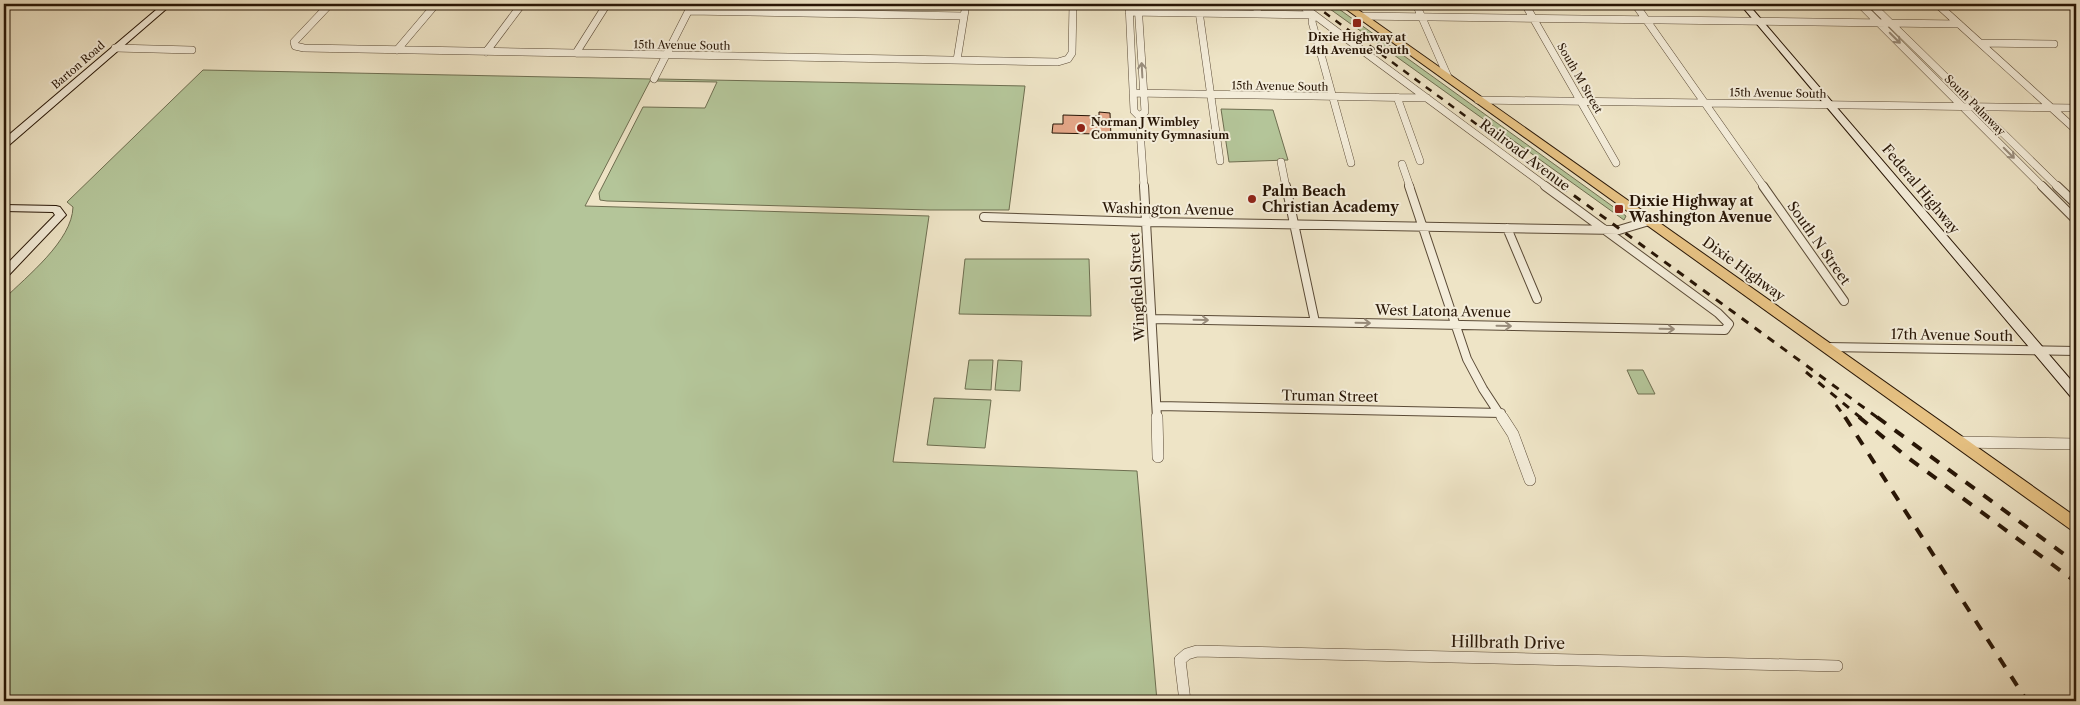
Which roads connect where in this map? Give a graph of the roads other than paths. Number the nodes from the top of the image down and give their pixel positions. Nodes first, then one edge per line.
1 (168, 4) edge
2 (330, 4) edge
3 (436, 4) edge
4 (522, 4) edge
5 (607, 4) edge
6 (692, 4) edge
7 (966, 4) edge
8 (1073, 4) edge
9 (1129, 4) edge
10 (1138, 4) edge
11 (1198, 4) edge
12 (1256, 4) edge
13 (1344, 4) edge
14 (1416, 4) edge
15 (1526, 4) edge
16 (1635, 4) edge
17 (1744, 4) edge
18 (1860, 4) edge
19 (1871, 4) edge
20 (1938, 4) edge
21 (1305, 8) dead end
22 (689, 11) junction
23 (1129, 12) junction
24 (1139, 12) junction
25 (1199, 13) junction
26 (1258, 14) junction
27 (1313, 15) junction
28 (964, 16) junction
29 (1360, 16) junction
30 (1421, 16) junction
31 (1533, 18) junction
32 (1646, 19) junction
33 (1759, 21) junction
34 (1880, 23) junction
35 (1891, 23) junction
36 (1959, 24) junction
37 (1981, 43) junction
38 (2054, 44) dead end
39 (296, 46) joint
40 (115, 48) junction
41 (192, 50) dead end
42 (397, 50) junction
43 (486, 52) junction
44 (576, 53) junction
45 (666, 55) junction
46 (1438, 58) joint
47 (1068, 59) joint
48 (957, 60) junction
49 (1448, 77) junction
50 (654, 79) dead end
51 (1133, 93) junction
52 (1144, 94) junction
53 (1210, 94) junction
54 (1333, 96) junction
55 (1397, 97) junction
56 (1427, 98) junction
57 (1478, 100) junction
58 (1581, 101) junction
59 (1704, 102) junction
60 (1830, 104) junction
61 (1962, 106) junction
62 (1976, 107) junction
63 (2052, 108) junction
64 (2076, 108) edge
65 (1139, 116) junction
66 (2076, 130) edge
67 (4, 144) edge
68 (1420, 160) dead end
69 (1220, 161) dead end
70 (1282, 162) dead end
71 (1616, 162) dead end
72 (1351, 163) dead end
73 (1402, 164) dead end
74 (2076, 204) edge
75 (4, 208) edge
76 (2065, 209) junction
77 (2076, 209) edge
78 (984, 217) dead end
79 (2076, 220) edge
80 (1649, 221) junction
81 (1147, 222) junction
82 (1294, 224) junction
83 (1423, 227) junction
84 (1507, 228) junction
85 (1605, 230) junction
86 (4, 273) edge
87 (1537, 299) dead end
88 (1844, 301) dead end
89 (1152, 319) junction
90 (1315, 322) junction
91 (1729, 324) joint
92 (1456, 325) junction
93 (1826, 348) junction
94 (2039, 351) junction
95 (2076, 351) edge
96 (2076, 394) edge
97 (1158, 406) junction
98 (1501, 413) junction
99 (1958, 442) junction
100 (2076, 444) edge
101 (1158, 458) dead end
102 (1530, 480) dead end
103 (2076, 525) edge
104 (1180, 660) joint
105 (1837, 666) dead end
106 (1185, 701) edge

1 - 40 main road, Barton Road
2 - 39 street
3 - 42 street
4 - 43 street
5 - 44 street
6 - 22 street
7 - 28 street
8 - 47 street
9 - 23 street, Wingfield Street
10 - 24 street, Wingfield Street
11 - 25 street
12 - 26 street
13 - 29 main road, Dixie Highway
14 - 30 street
15 - 31 street, South M Street
16 - 32 street, South N Street
17 - 33 main road, Federal Highway
18 - 34 street, South Palmway
19 - 35 street, South Palmway
20 - 36 street
21 - 27 street, Railroad Avenue
22 - 28 street
22 - 45 street
23 - 24 street
23 - 51 street, Wingfield Street
24 - 25 street
52 -> 24 street, Wingfield Street
25 - 26 street
25 - 53 street
26 - 27 street
27 - 54 street
27 - 56 street, Railroad Avenue
28 - 48 street
29 - 30 street
29 - 49 main road, Dixie Highway
30 - 31 street
30 - 46 street
31 - 32 street
31 - 58 street, South M Street
32 - 33 street
32 - 59 street, South N Street
33 - 34 street
33 - 60 main road, Federal Highway
34 - 35 street
34 -> 61 street, South Palmway
35 - 36 street
35 - 62 street, South Palmway
36 - 37 street
37 - 38 street
37 - 63 street
39 - 42 street, 15th Avenue South
40 - 41 street
40 - 67 main road, Barton Road
42 - 43 street, 15th Avenue South
43 - 44 street, 15th Avenue South
44 - 45 street, 15th Avenue South
45 - 48 street, 15th Avenue South
45 - 50 street
46 - 49 street
47 - 48 street, 15th Avenue South
49 - 57 main road, Dixie Highway
51 - 52 street, 15th Avenue South
51 - 65 street, Wingfield Street
52 - 53 street, 15th Avenue South
52 - 65 street, Wingfield Street
53 - 54 street, 15th Avenue South
53 - 69 street
54 - 55 street, 15th Avenue South
54 - 72 street
55 - 56 street, 15th Avenue South
55 - 68 street
56 - 85 street, Railroad Avenue
57 - 58 street, 15th Avenue South
57 - 80 main road, Dixie Highway
58 - 59 street, 15th Avenue South
58 - 71 street, South M Street
59 - 60 street, 15th Avenue South
59 - 88 street, South N Street
60 - 61 street, 15th Avenue South
60 - 94 main road, Federal Highway
61 - 62 street, 15th Avenue South
61 -> 76 street, South Palmway
62 - 63 street, 15th Avenue South
62 - 74 street, South Palmway
63 - 64 street, 15th Avenue South
63 - 66 street
65 - 81 street, Wingfield Street
70 - 82 street
73 - 83 street
75 - 86 main road
76 - 77 street
76 - 79 street, South Palmway
78 - 81 street, Washington Avenue
80 - 85 street, Washington Avenue
80 - 93 main road, Dixie Highway
81 - 82 street, Washington Avenue
81 - 89 street, Wingfield Street
82 - 83 street, Washington Avenue
82 - 90 street
83 - 84 street, Washington Avenue
83 - 92 street
84 - 85 street, Washington Avenue
84 - 87 street
85 - 91 street, Railroad Avenue
89 -> 90 street, West Latona Avenue
89 - 97 street, Wingfield Street
90 -> 92 street, West Latona Avenue
92 -> 91 street, West Latona Avenue
92 - 98 street
93 - 94 street, 17th Avenue South
93 - 99 main road, Dixie Highway
94 - 95 street, 17th Avenue South
94 - 96 main road, Federal Highway
97 - 98 street, Truman Street
97 - 101 street, Wingfield Street
98 - 102 street
99 - 100 street
99 - 103 main road, Dixie Highway
104 - 105 street, Hillbrath Drive
104 - 106 street

